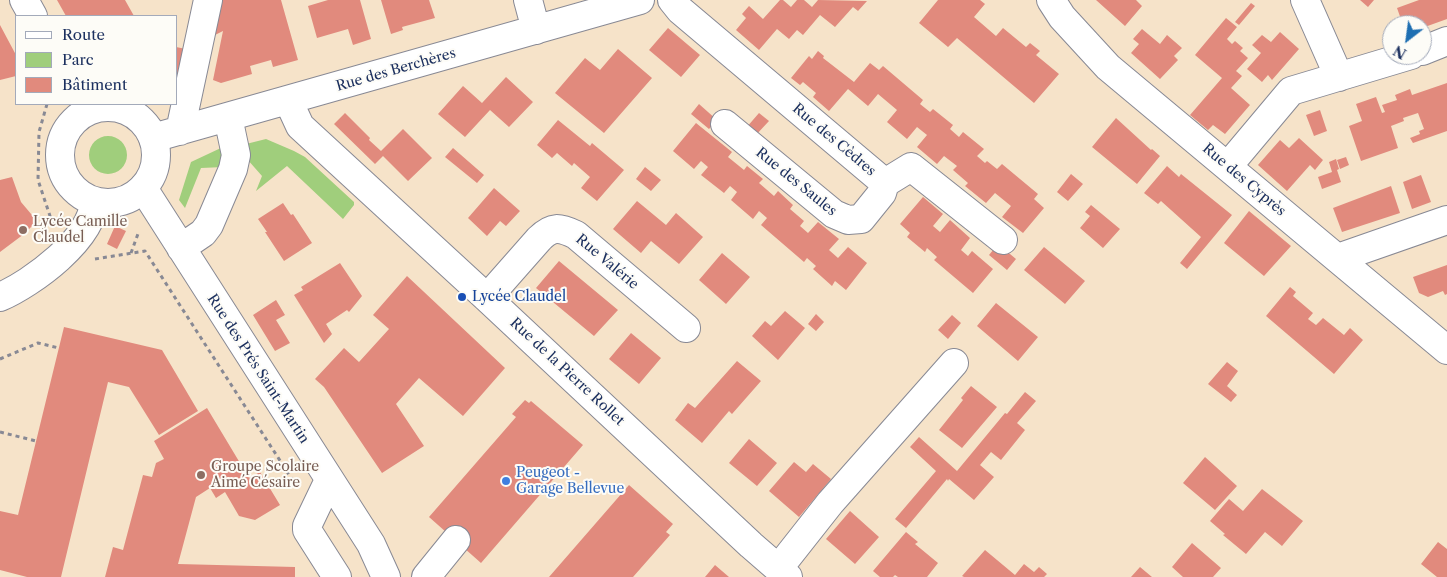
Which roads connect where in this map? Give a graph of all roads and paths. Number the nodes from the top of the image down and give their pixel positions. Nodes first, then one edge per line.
1 (24, 0) edge
2 (208, 0) edge
3 (528, 0) edge
4 (640, 0) edge
5 (672, 0) edge
6 (1051, 0) edge
7 (1305, 0) edge
8 (32, 15) edge
9 (536, 30) junction
10 (1447, 41) edge
11 (1432, 47) edge
12 (1382, 64) edge
13 (1339, 77) junction
14 (288, 100) junction
15 (47, 105) edge
16 (83, 108) edge
17 (228, 117) junction
18 (725, 124) dead end
19 (180, 131) junction
20 (153, 138) junction
21 (1228, 166) junction
22 (885, 183) junction
23 (143, 188) junction
24 (94, 201) junction
25 (1447, 220) edge
26 (1003, 240) dead end
27 (181, 248) junction
28 (65, 251) junction
29 (1338, 258) junction
30 (0, 296) edge
31 (487, 298) junction
32 (686, 328) dead end
33 (59, 348) dead end
34 (1447, 350) edge
35 (0, 359) edge
36 (954, 363) dead end
37 (0, 432) edge
38 (36, 441) dead end
39 (329, 480) junction
40 (314, 512) junction
41 (456, 540) dead end
42 (783, 573) edge
43 (337, 577) edge
44 (386, 577) edge
45 (426, 577) edge

1 - 8 street
2 - 19 street
3 - 9 street
4 - 9 street, Rue des Berchères
5 - 22 street, Rue des Cèdres
6 - 21 street, Rue des Cyprès
7 - 13 street
9 - 14 street, Rue des Berchères
10 - 11 street
12 - 13 street
13 - 21 street
14 - 17 street, Rue des Berchères
14 - 31 street, Rue de la Pierre Rollet
15 - 28 path
16 - 20 street
16 - 24 street
17 - 19 street, Rue des Berchères
17 - 27 street
18 - 22 street, Rue des Saules
19 - 20 street, Rue des Berchères
20 - 23 street
21 - 29 street, Rue des Cyprès
22 - 26 street, Rue des Cèdres
23 - 24 street
23 - 27 street, Rue des Prés Saint-Martin
24 - 28 street
25 - 29 street
27 - 39 street, Rue des Prés Saint-Martin
28 - 30 street
28 - 40 path
29 - 34 street, Rue des Cyprès
31 - 32 street, Rue Valérie
31 - 42 street, Rue de la Pierre Rollet
33 - 35 path
36 - 42 street
37 - 38 path
39 - 40 street
39 - 44 street, Rue des Prés Saint-Martin
40 - 43 street
41 - 45 street

